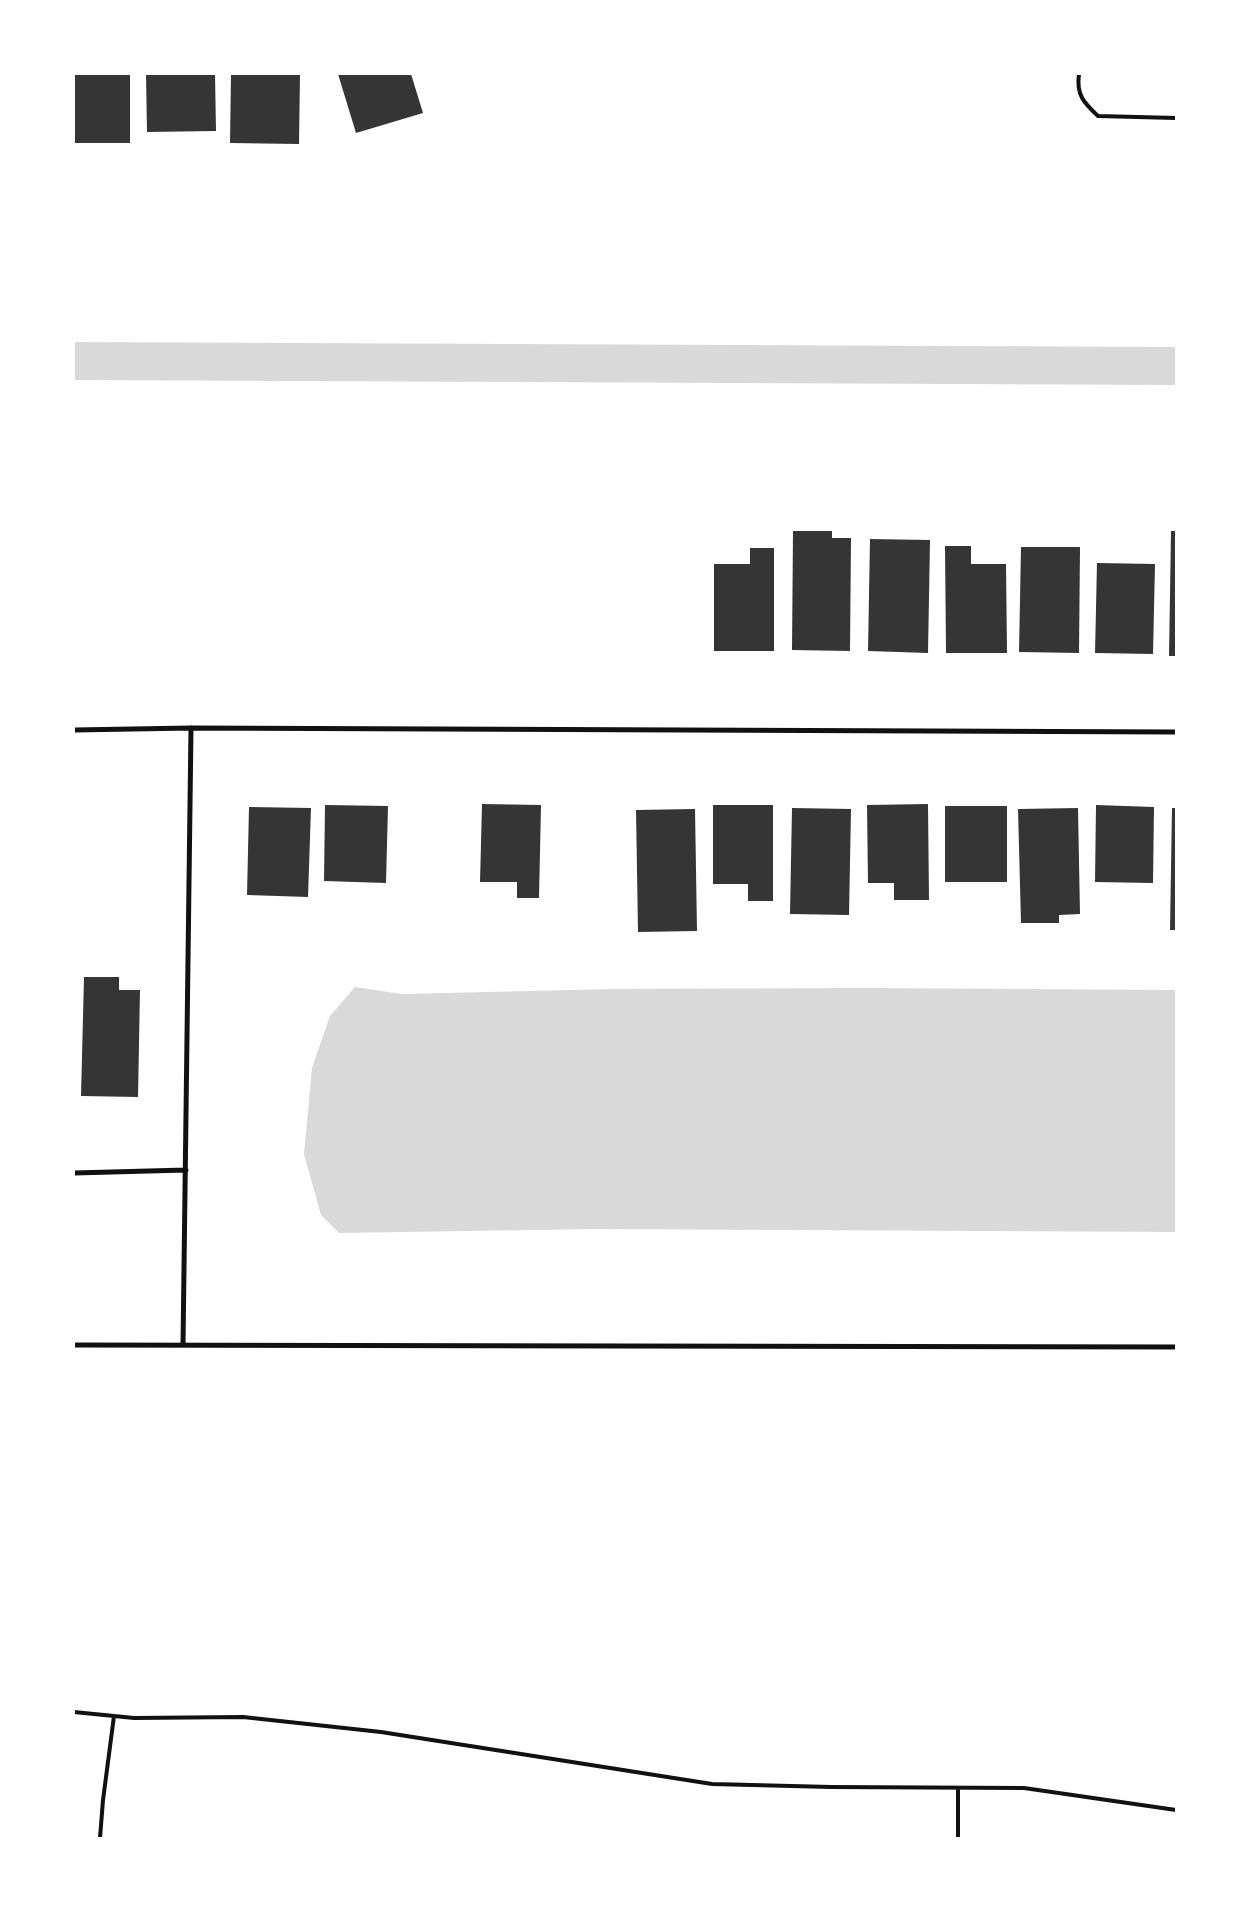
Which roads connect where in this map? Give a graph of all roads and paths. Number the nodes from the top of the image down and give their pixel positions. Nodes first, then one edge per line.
1 (1079, 74) edge
2 (1176, 118) edge
3 (190, 728) junction
4 (74, 730) edge
5 (1176, 732) edge
6 (186, 1170) junction
7 (74, 1173) edge
8 (74, 1345) edge
9 (183, 1345) junction
10 (1176, 1347) edge
11 (74, 1712) edge
12 (114, 1716) junction
13 (958, 1788) junction
14 (1176, 1810) edge
15 (100, 1838) edge
16 (958, 1838) edge

1 - 2 lane
3 - 4 street
3 - 5 street
3 - 6 street
6 - 7 street
6 - 9 street
8 - 9 street
9 - 10 street
11 - 12 lane
12 - 13 lane
12 - 15 lane
13 - 14 lane
13 - 16 lane

